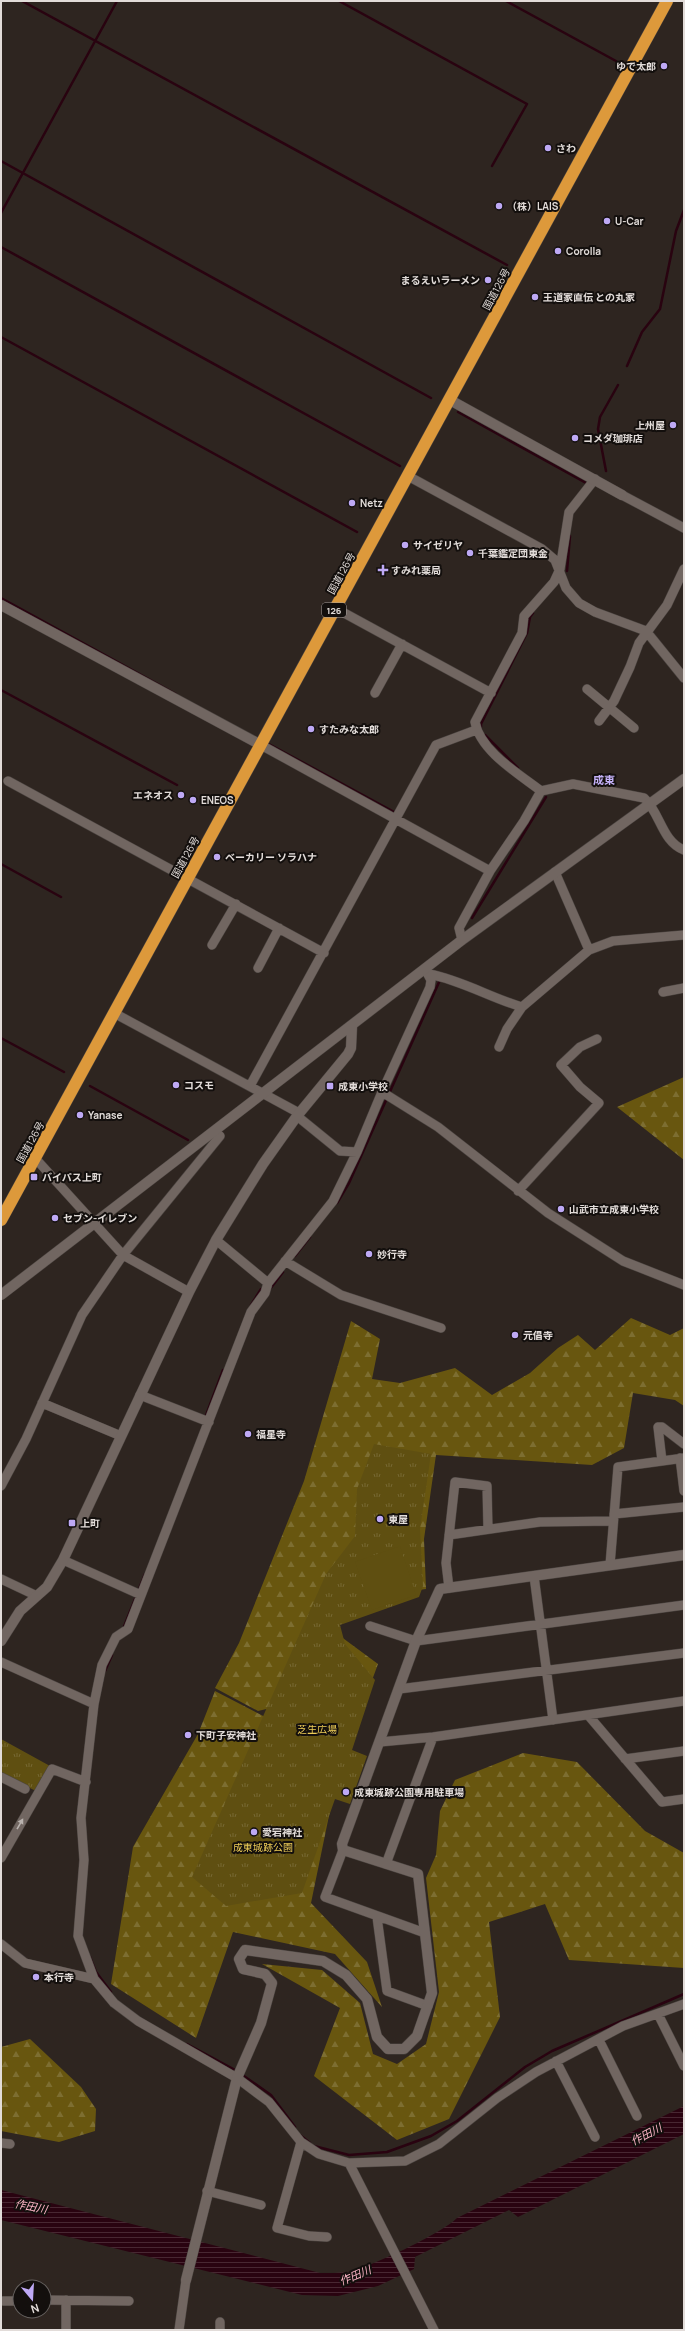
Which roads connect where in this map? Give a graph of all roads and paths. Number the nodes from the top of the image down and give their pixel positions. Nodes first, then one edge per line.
1 (667, 1) edge
2 (450, 400) junction
3 (408, 476) junction
4 (595, 479) junction
5 (622, 495) joint
6 (684, 528) edge
7 (560, 569) junction
8 (684, 569) edge
9 (1, 605) edge
10 (335, 608) junction
11 (646, 631) junction
12 (402, 644) junction
13 (684, 678) edge
14 (587, 689) dead end
15 (375, 693) dead end
16 (491, 693) junction
17 (608, 708) junction
18 (599, 721) dead end
19 (634, 728) dead end
20 (476, 730) junction
21 (261, 745) junction
22 (684, 780) edge
23 (8, 781) dead end
24 (541, 791) junction
25 (650, 803) junction
26 (396, 818) junction
27 (684, 850) edge
28 (490, 871) junction
29 (556, 872) junction
30 (188, 878) junction
31 (236, 904) junction
32 (279, 928) junction
33 (684, 935) edge
34 (462, 940) junction
35 (212, 945) dead end
36 (589, 950) junction
37 (324, 953) junction
38 (258, 968) dead end
39 (427, 972) junction
40 (684, 988) edge
41 (663, 992) dead end
42 (522, 1007) junction
43 (114, 1014) junction
44 (352, 1026) junction
45 (597, 1039) dead end
46 (499, 1047) dead end
47 (250, 1086) junction
48 (263, 1094) junction
49 (385, 1095) junction
50 (298, 1114) junction
51 (214, 1131) junction
52 (358, 1152) junction
53 (36, 1158) junction
54 (518, 1191) junction
55 (1, 1220) edge
56 (95, 1223) junction
57 (216, 1240) junction
58 (123, 1255) junction
59 (285, 1262) junction
60 (684, 1285) edge
61 (267, 1287) junction
62 (189, 1292) junction
63 (1, 1295) edge
64 (441, 1328) dead end
65 (140, 1396) junction
66 (42, 1403) junction
67 (206, 1421) junction
68 (121, 1436) junction
69 (684, 1444) edge
70 (682, 1458) edge
71 (662, 1461) junction
72 (2, 1480) edge
73 (684, 1491) edge
74 (684, 1507) edge
75 (613, 1518) junction
76 (488, 1529) junction
77 (449, 1535) junction
78 (684, 1555) edge
79 (63, 1560) junction
80 (610, 1565) junction
81 (534, 1576) junction
82 (1, 1580) edge
83 (449, 1588) junction
84 (138, 1594) junction
85 (37, 1596) junction
86 (684, 1605) edge
87 (540, 1625) junction
88 (370, 1626) dead end
89 (1, 1641) edge
90 (416, 1641) junction
91 (684, 1653) edge
92 (1, 1662) edge
93 (547, 1671) junction
94 (399, 1690) junction
95 (684, 1701) edge
96 (94, 1704) junction
97 (588, 1715) junction
98 (553, 1720) junction
99 (433, 1737) junction
100 (380, 1742) junction
101 (684, 1751) edge
102 (625, 1759) junction
103 (1, 1777) edge
104 (86, 1782) junction
105 (25, 1789) dead end
106 (684, 1799) edge
107 (343, 1850) junction
108 (1, 1858) edge
109 (386, 1864) junction
110 (377, 1917) junction
111 (425, 1933) junction
112 (1, 1944) edge
113 (94, 1979) junction
114 (684, 2004) edge
115 (428, 2006) junction
116 (658, 2014) junction
117 (598, 2040) junction
118 (556, 2062) junction
119 (684, 2066) edge
120 (239, 2075) junction
121 (637, 2116) dead end
122 (595, 2137) dead end
123 (301, 2142) junction
124 (348, 2163) junction
125 (207, 2191) junction
126 (261, 2205) dead end
127 (327, 2237) dead end
128 (186, 2280) joint
129 (52, 2300) edge
130 (66, 2300) junction
131 (129, 2300) dead end
132 (3, 2301) dead end
133 (12, 2301) edge
134 (66, 2330) edge
135 (179, 2330) edge
136 (434, 2330) edge

1 - 2 highway, 国道126号 / 126
2 - 3 highway, 国道126号 / 126
2 - 4 street
3 - 7 street
3 - 10 highway, 国道126号 / 126
4 - 5 street
4 - 7 street
5 - 6 street
7 - 11 street
7 - 16 street
8 - 11 street
9 - 21 street
10 - 12 street
10 - 21 highway, 国道126号 / 126
11 - 13 street
11 - 17 street
12 - 15 street
12 - 16 street
14 - 17 street
16 - 20 street
17 - 18 street
17 - 19 street
20 - 24 street
20 - 26 street
21 - 26 street
21 - 30 highway, 国道126号 / 126
22 - 25 street
23 - 30 street
24 - 25 street
24 - 28 street
25 - 27 street
25 - 29 street
26 - 28 street
26 - 37 street
28 - 34 street
29 - 34 street
29 - 36 street
30 - 31 street
30 - 43 highway, 国道126号 / 126
31 - 32 street
31 - 35 street
32 - 37 street
32 - 38 street
33 - 36 street
34 - 39 street
36 - 42 street
37 - 47 street
39 - 42 street
39 - 44 street
39 - 49 street
40 - 41 street
42 - 46 street
43 - 47 street
43 - 53 highway, 国道126号 / 126
44 - 48 street
44 - 50 street
45 - 54 street
47 - 48 street
48 - 50 street
48 - 51 street
49 - 52 street
49 - 54 street
50 - 52 street
50 - 57 street
51 - 56 street
51 - 58 street
52 - 59 street
53 - 55 highway, 国道126号 / 126
53 - 56 street
54 - 60 street
56 - 58 street
56 - 63 street
57 - 61 street
57 - 62 street
58 - 62 street
58 - 66 street
59 - 61 street
59 - 64 street
61 - 67 street
62 - 65 street
65 - 67 street
65 - 68 street
66 - 68 street
66 - 72 street
67 - 84 street
68 - 79 street
69 - 71 street
70 - 71 street
70 - 73 street
71 - 75 street
74 - 75 street
75 - 76 street
75 - 80 street
76 - 77 street
76 - 77 street
77 - 83 street
78 - 80 street
79 - 84 street
79 - 85 street
80 - 81 street
81 - 83 street
81 - 87 street
82 - 85 street
83 - 90 street
84 - 96 street
85 - 89 street
86 - 87 street
87 - 90 street
87 - 93 street
88 - 90 street
90 - 94 street
91 - 93 street
92 - 96 street
93 - 94 street
93 - 98 street
94 - 100 street
95 - 97 street
96 - 104 street
97 - 98 street
97 - 102 street
98 - 99 street
99 - 100 street
99 - 109 street
100 - 107 street
101 - 102 street
102 - 106 street
103 - 105 street
108 -> 104 street
104 - 113 street
107 - 109 street
107 - 110 street
109 - 111 street
110 - 111 street
110 - 115 street
111 - 115 street
112 - 113 street
113 - 120 street
114 - 116 street
115 - 120 street
116 - 117 street
116 - 119 street
117 - 118 street
117 - 121 street
118 - 122 street
118 - 124 street
120 - 123 street
120 - 125 street
123 - 124 street
123 - 127 street
124 - 136 street
125 - 126 street
125 - 128 street
128 - 135 street
129 - 130 street
130 - 131 street
130 - 134 street
132 - 133 street

